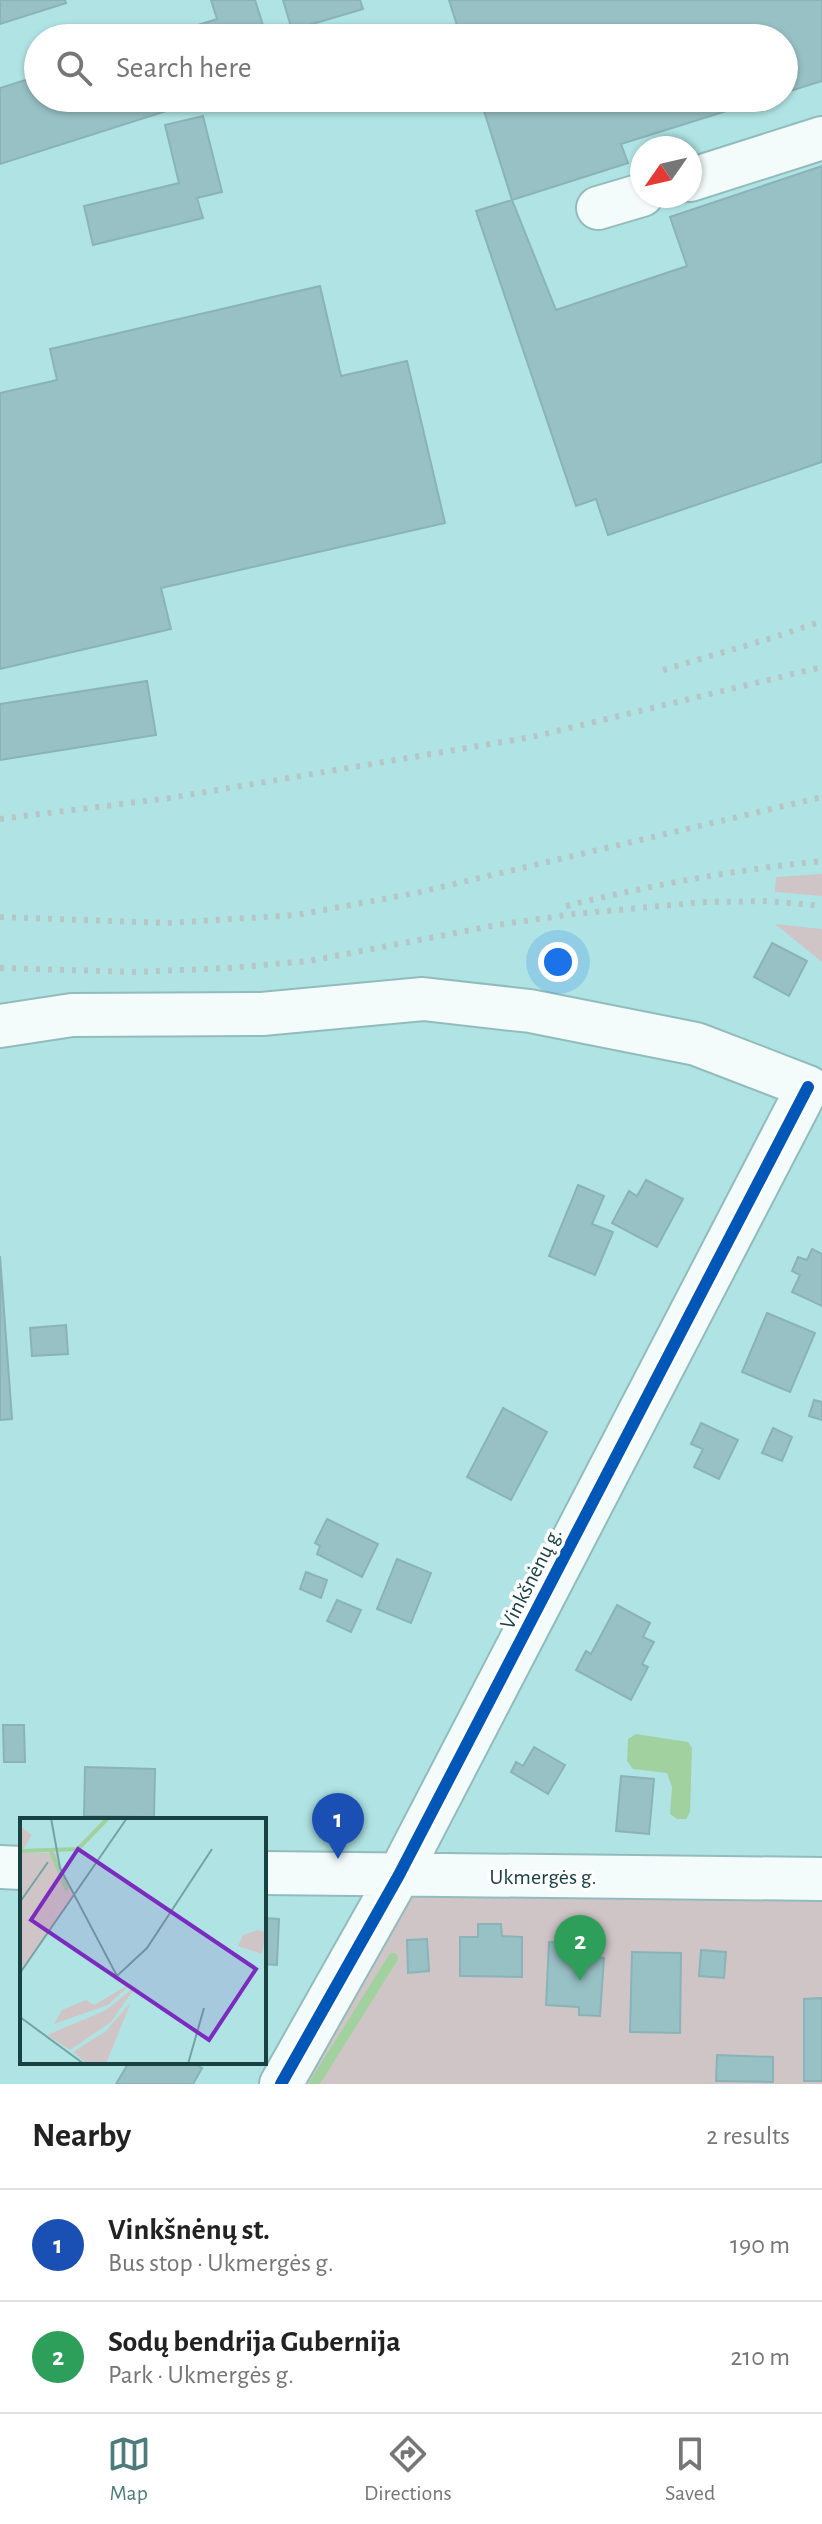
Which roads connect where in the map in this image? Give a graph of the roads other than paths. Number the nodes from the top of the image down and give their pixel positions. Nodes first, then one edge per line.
1 (822, 138) edge
2 (702, 176) edge
3 (630, 199) edge
4 (598, 208) dead end
5 (0, 1026) edge
6 (0, 1867) edge
7 (20, 1868) edge
8 (266, 1873) edge
9 (399, 1875) junction
10 (822, 1879) edge
11 (281, 2084) edge

1 - 2 street
3 - 4 street
5 - 9 street, Vinkšnėnų g.
6 - 7 street
8 - 9 street, Ukmergės g.
9 - 10 street, Ukmergės g.
9 - 11 street, Vinkšnėnų g.

